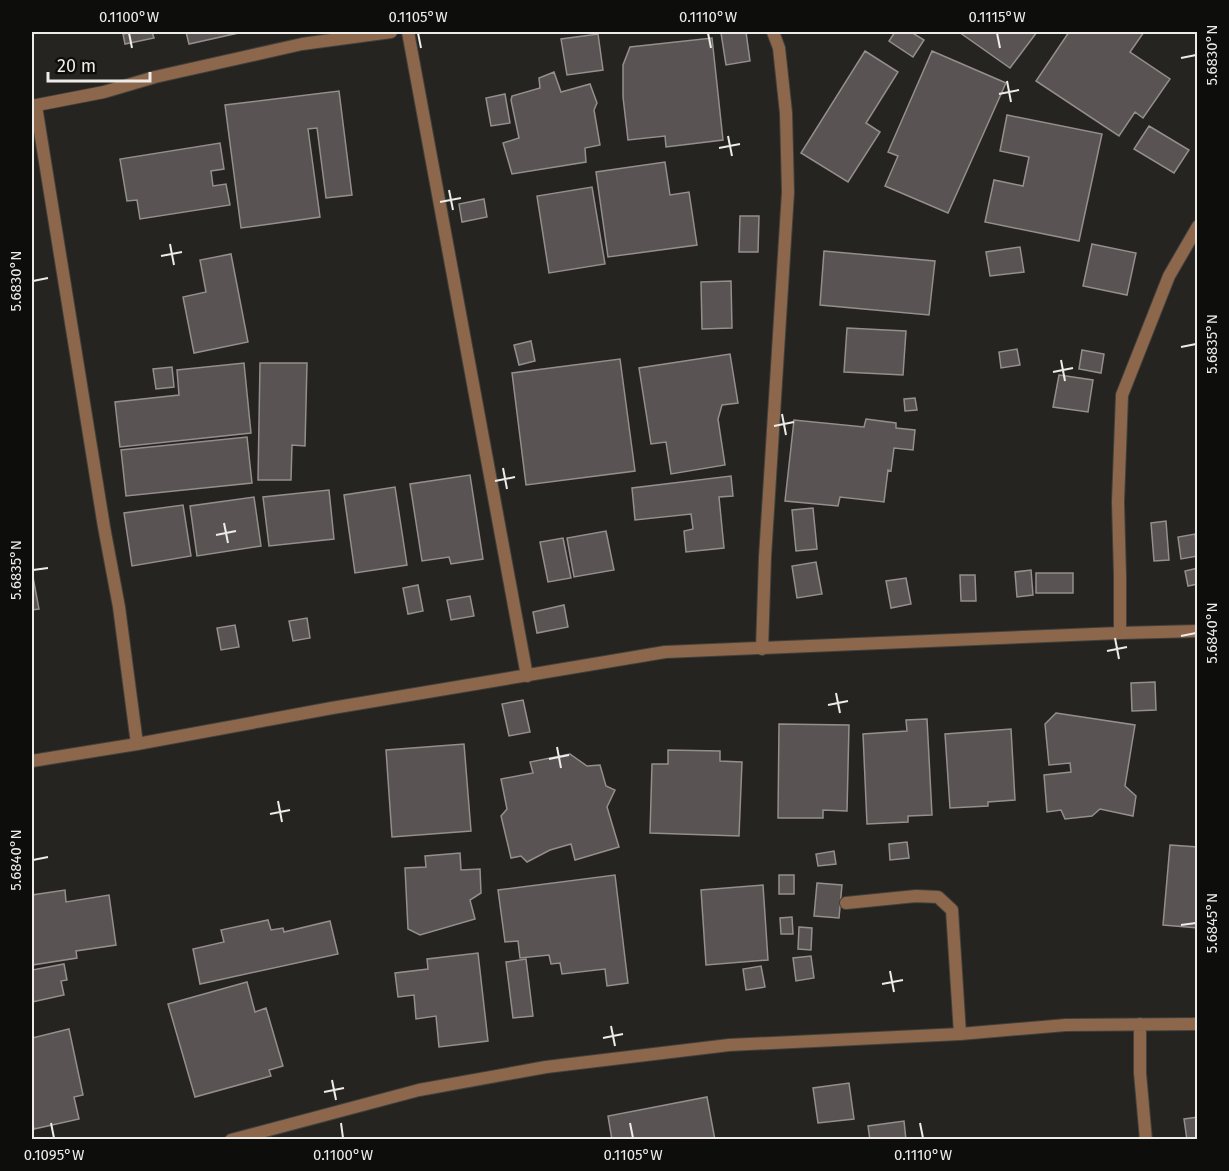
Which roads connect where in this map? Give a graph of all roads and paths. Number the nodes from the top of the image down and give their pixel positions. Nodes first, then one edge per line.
1 (391, 32) edge
2 (408, 32) edge
3 (773, 32) edge
4 (34, 106) edge
5 (1197, 226) edge
6 (1197, 631) edge
7 (1120, 633) junction
8 (762, 649) junction
9 (527, 676) junction
10 (137, 744) junction
11 (32, 761) edge
12 (846, 903) dead end
13 (1140, 1024) junction
14 (1197, 1024) edge
15 (960, 1034) junction
16 (231, 1140) edge
17 (1146, 1140) edge

1 - 4 street
2 - 9 street
3 - 8 street
4 - 10 street
5 - 7 street
6 - 7 street
7 - 8 street
8 - 9 street
9 - 10 street
10 - 11 street
12 - 15 street
13 - 14 street
13 - 15 street
13 - 17 street
15 - 16 street

